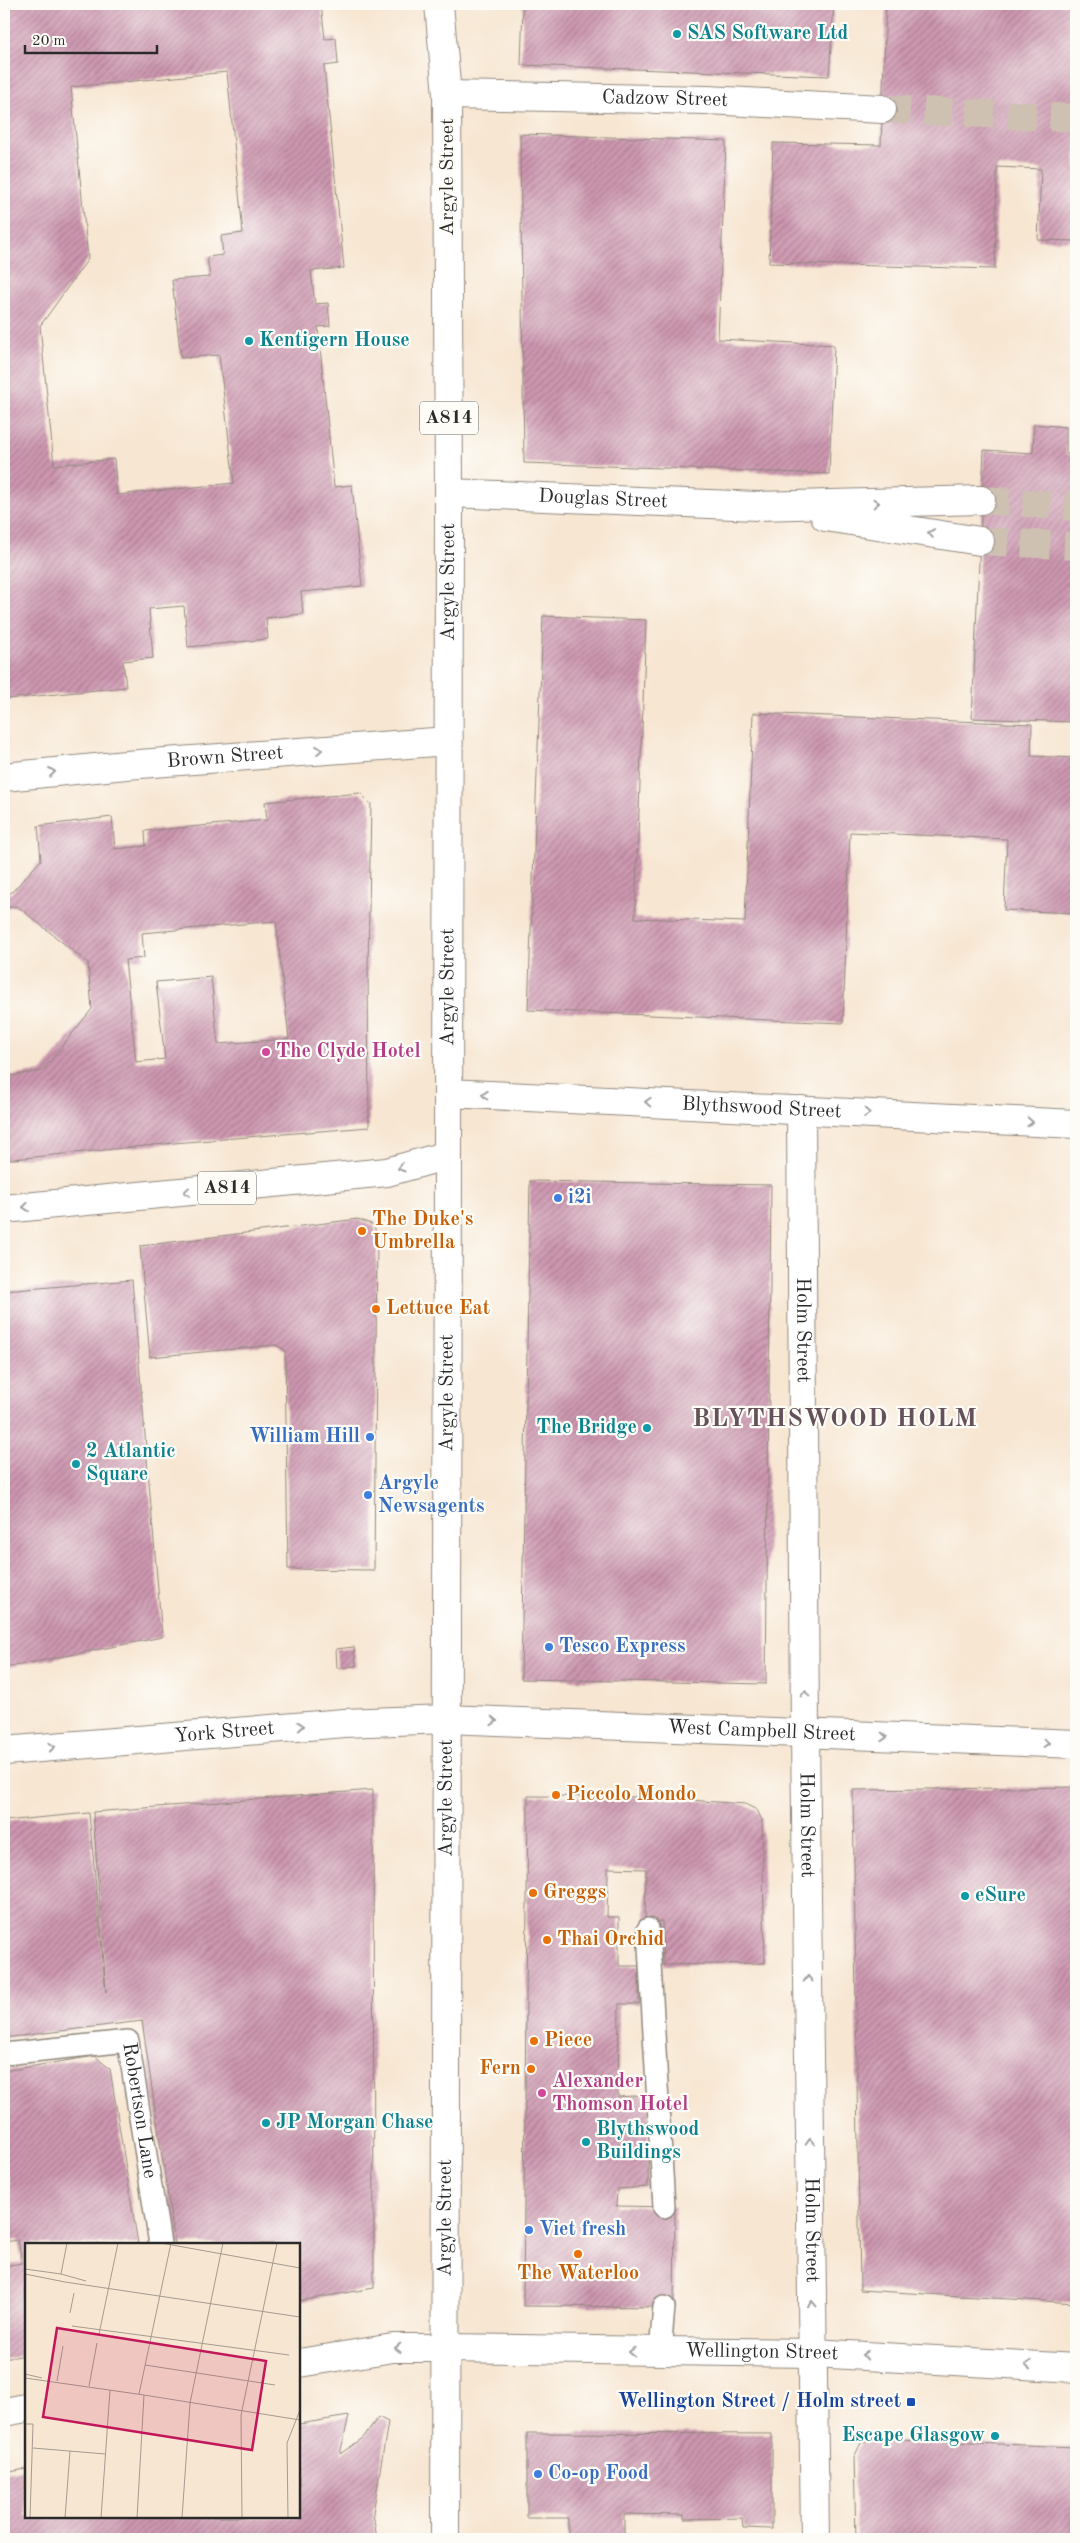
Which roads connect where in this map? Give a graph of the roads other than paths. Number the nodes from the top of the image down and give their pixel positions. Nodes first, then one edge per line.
1 (439, 4) edge
2 (456, 4) edge
3 (447, 95) junction
4 (882, 109) tunnel mouth
5 (449, 493) junction
6 (981, 500) tunnel mouth
7 (757, 506) junction
8 (980, 540) tunnel mouth
9 (448, 740) junction
10 (4, 778) edge
11 (448, 1093) junction
12 (801, 1110) junction
13 (1076, 1124) edge
14 (448, 1155) junction
15 (4, 1210) edge
16 (446, 1719) junction
17 (805, 1734) junction
18 (1076, 1744) edge
19 (4, 1751) edge
20 (648, 1929) dead end
21 (4, 2054) edge
22 (664, 2207) dead end
23 (160, 2243) edge
24 (664, 2307) dead end
25 (446, 2348) junction
26 (660, 2352) junction
27 (813, 2353) junction
28 (300, 2363) edge
29 (1076, 2368) edge
30 (25, 2408) edge
31 (4, 2412) edge
32 (445, 2539) edge
33 (815, 2539) edge

1 - 3 street, Argyle Street / A814
2 - 3 street, Argyle Street / A814
3 - 4 street, Cadzow Street
3 - 5 street, Argyle Street / A814
5 - 7 street, Douglas Street
5 - 9 street, Argyle Street / A814
7 -> 6 street, Douglas Street
8 -> 7 street, Douglas Street
10 -> 9 street, Brown Street
9 - 11 street, Argyle Street / A814
12 -> 11 street, Blythswood Street
11 - 14 street, Argyle Street / A814
12 -> 13 street, Blythswood Street
17 -> 12 street, Holm Street
14 -> 15 street, A814
14 - 16 street, Argyle Street
16 -> 17 street, West Campbell Street
19 -> 16 street, York Street
16 - 25 street, Argyle Street
17 -> 18 street, West Campbell Street
27 -> 17 street, Holm Street
20 - 22 lane
21 - 23 lane, Robertson Lane
24 - 26 lane
26 -> 25 street, Wellington Street
25 -> 28 street, Wellington Street
25 - 32 street, Argyle Street
26 - 27 street, Wellington Street
29 -> 27 street, Wellington Street
27 - 33 street, Holm Street
30 - 31 street

